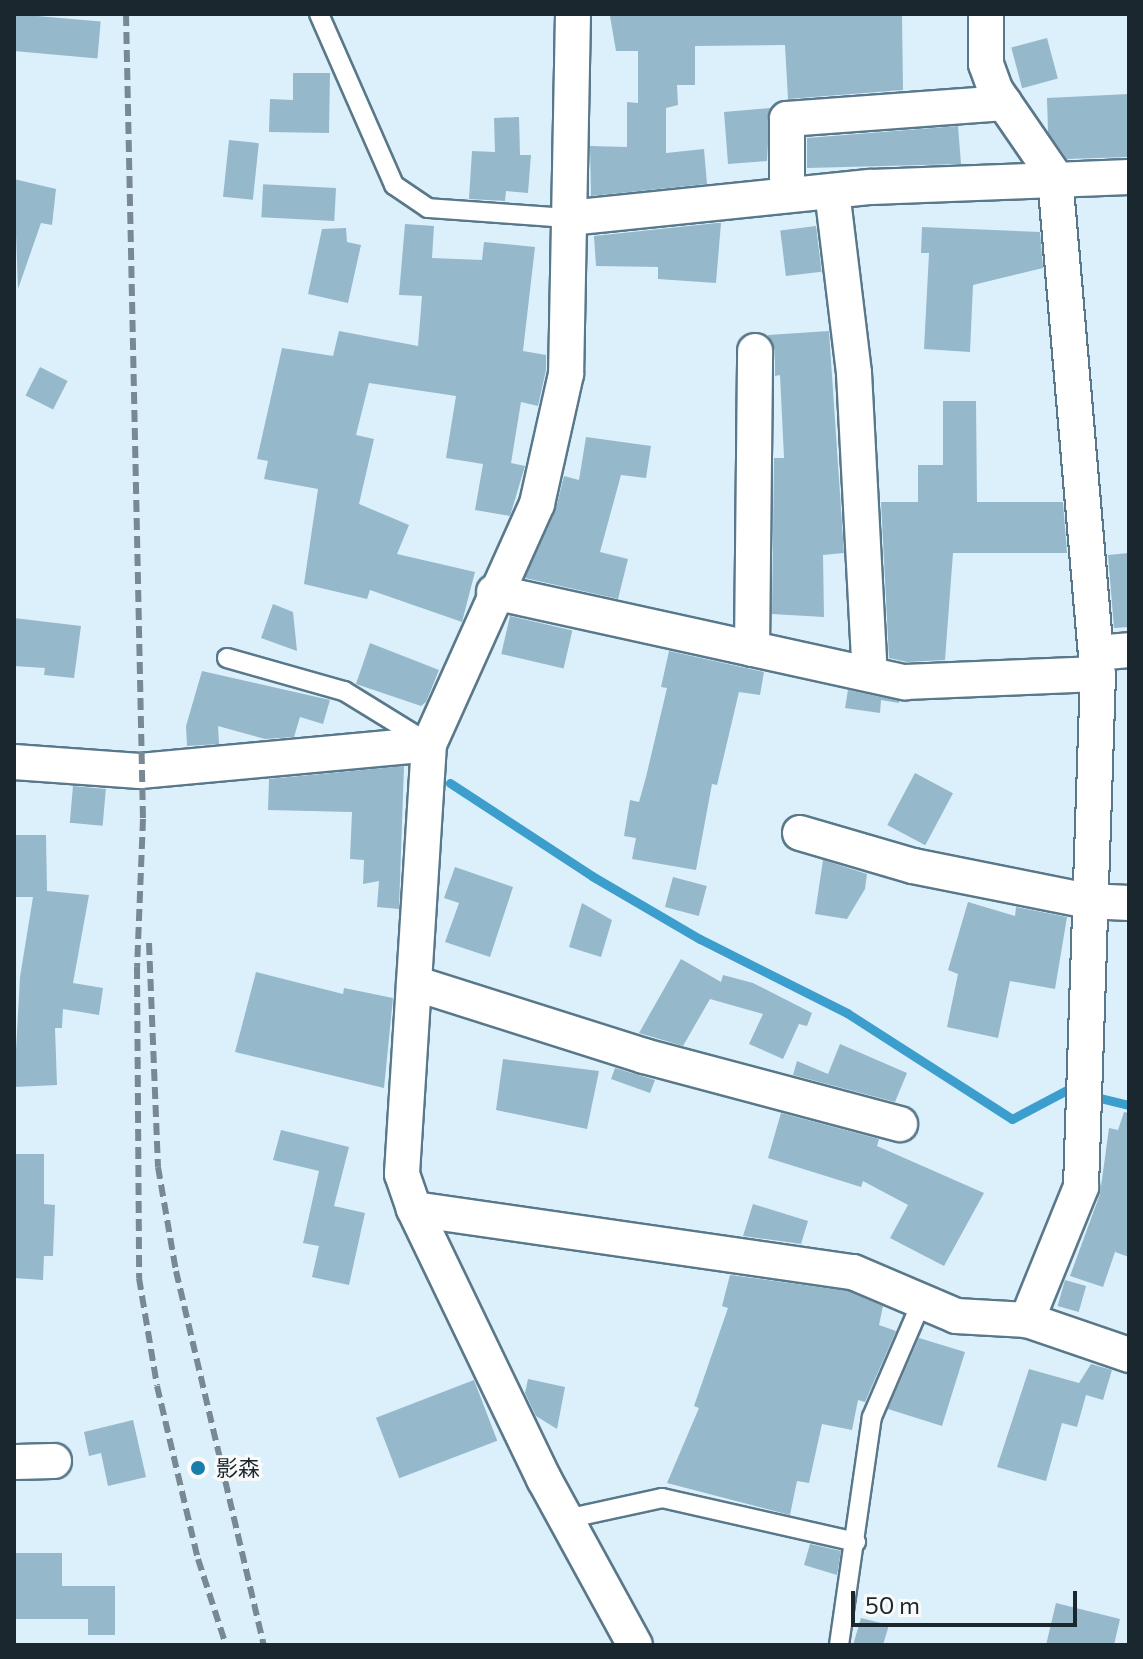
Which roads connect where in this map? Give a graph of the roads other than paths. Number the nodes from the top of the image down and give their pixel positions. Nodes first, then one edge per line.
1 (319, 14) edge
2 (573, 14) edge
3 (986, 14) edge
4 (1004, 103) junction
5 (1055, 177) junction
6 (1129, 177) edge
7 (832, 191) junction
8 (787, 195) junction
9 (569, 218) junction
10 (755, 351) dead end
11 (494, 592) junction
12 (752, 649) junction
13 (227, 658) dead end
14 (1108, 659) edge
15 (870, 674) junction
16 (429, 744) junction
17 (14, 762) edge
18 (800, 833) dead end
19 (1088, 901) junction
20 (1129, 903) edge
21 (414, 983) junction
22 (900, 1124) dead end
23 (414, 1209) junction
24 (922, 1301) junction
25 (1027, 1320) junction
26 (1129, 1355) edge
27 (54, 1461) dead end
28 (14, 1462) edge
29 (566, 1519) junction
30 (856, 1542) junction
31 (635, 1645) edge
32 (839, 1645) edge

1 - 9 lane
2 - 9 street
3 - 4 street
4 - 5 street
4 - 8 street
5 - 6 street
5 - 7 street
5 - 14 street
7 - 8 street
7 - 15 street
8 - 9 street
9 - 11 street
10 - 12 street
11 - 12 street
11 - 16 street
12 - 15 street
13 - 16 lane
14 - 15 street
14 - 19 street
16 - 17 street
16 - 21 street
18 - 19 street
19 - 20 street
19 - 25 street
21 - 22 street
21 - 23 street
23 - 24 street
23 - 29 street
24 - 25 street
24 - 30 lane
25 - 26 street
27 - 28 street
29 - 30 lane
29 - 31 street
30 - 32 lane

